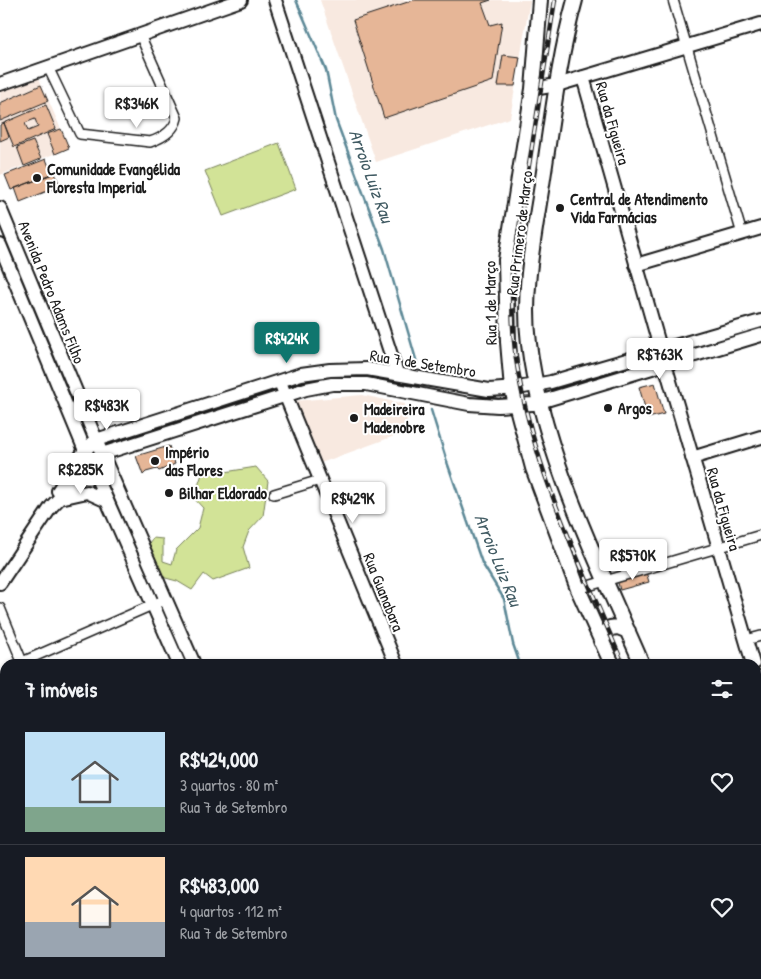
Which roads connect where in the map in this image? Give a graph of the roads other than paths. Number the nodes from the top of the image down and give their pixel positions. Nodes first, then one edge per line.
1 (241, 0) edge
2 (275, 0) edge
3 (540, 0) edge
4 (575, 0) edge
5 (673, 0) edge
6 (761, 24) edge
7 (140, 35) junction
8 (686, 46) junction
9 (48, 67) junction
10 (583, 77) junction
11 (0, 84) edge
12 (557, 85) junction
13 (533, 89) junction
14 (0, 208) edge
15 (761, 228) edge
16 (742, 234) junction
17 (0, 245) edge
18 (636, 265) junction
19 (761, 321) edge
20 (761, 336) edge
21 (661, 351) junction
22 (665, 364) junction
23 (397, 373) junction
24 (279, 380) junction
25 (536, 385) junction
26 (512, 389) junction
27 (285, 394) junction
28 (540, 402) junction
29 (516, 405) junction
30 (761, 438) edge
31 (96, 440) junction
32 (85, 450) junction
33 (102, 454) junction
34 (692, 458) junction
35 (90, 464) junction
36 (320, 480) junction
37 (274, 494) dead end
38 (107, 501) junction
39 (55, 503) junction
40 (761, 536) edge
41 (719, 548) junction
42 (605, 581) junction
43 (0, 583) edge
44 (578, 589) junction
45 (166, 599) junction
46 (153, 605) junction
47 (0, 608) edge
48 (628, 631) junction
49 (761, 636) edge
50 (746, 640) junction
51 (601, 641) junction
52 (20, 659) edge
53 (31, 659) edge
54 (177, 659) edge
55 (192, 659) edge
56 (394, 659) edge
57 (610, 659) edge
58 (640, 659) edge
59 (752, 659) edge

1 - 7 main road
2 - 23 main road
3 - 13 main road
4 - 12 main road, Rua Primero de Março
5 - 8 street
6 - 8 main road
7 - 9 main road
7 - 9 street
8 - 10 main road
8 - 16 street
9 - 11 main road
10 - 12 main road
10 - 18 main road, Rua da Figueira
12 - 13 main road
12 - 25 main road, Rua Primero de Março
13 - 26 main road, Rua 1 de Março
14 - 31 main road, Avenida Pedro Adams Filho
15 - 16 main road
16 - 18 main road
17 - 32 main road, Avenida Pedro Adams Filho
18 - 21 main road, Rua da Figueira
19 - 21 main road, Rua 7 de Setembro
20 - 22 main road, Rua 7 de Setembro
21 - 25 main road, Rua 7 de Setembro
22 - 28 main road, Rua 7 de Setembro
22 - 34 main road, Rua da Figueira
23 - 24 main road, Rua 7 de Setembro
23 - 26 main road, Rua 7 de Setembro
24 - 27 main road, Rua Guanabara
24 - 31 main road, Rua 7 de Setembro
25 - 26 main road, Rua 7 de Setembro
25 - 28 main road, Rua Primero de Março
26 - 29 main road, Rua 1 de Março
27 - 29 main road, Rua 7 de Setembro
27 - 33 main road, Rua 7 de Setembro
27 - 36 main road, Rua Guanabara
28 - 29 main road, Rua 7 de Setembro
28 - 42 main road, Rua Primero de Março
29 - 44 main road, Rua 1 de Março
30 - 34 main road
31 - 32 main road, Rua 7 de Setembro
31 - 33 main road, Avenida Pedro Adams Filho
32 - 35 main road, Avenida Pedro Adams Filho
32 - 39 main road, Rua 7 de Setembro
33 - 35 main road, Rua 7 de Setembro
33 - 45 main road, Avenida Pedro Adams Filho
34 - 41 main road, Rua da Figueira
35 - 38 main road, Avenida Pedro Adams Filho
35 - 39 main road, Rua 7 de Setembro
36 - 37 street
36 - 56 main road, Rua Guanabara
38 - 39 main road
38 - 46 main road, Avenida Pedro Adams Filho
39 - 43 main road
40 - 41 street
41 - 42 street
41 - 50 main road, Rua da Figueira
42 - 44 street
42 - 48 main road, Rua Primero de Março
44 - 51 main road, Rua 1 de Março
45 - 46 street
45 - 55 main road, Avenida Pedro Adams Filho
46 - 53 street
46 - 54 main road, Avenida Pedro Adams Filho
47 - 52 street
48 - 51 main road
48 - 58 main road, Rua Primero de Março
49 - 50 street
50 - 59 main road, Rua da Figueira
51 - 57 main road, Rua 1 de Março

